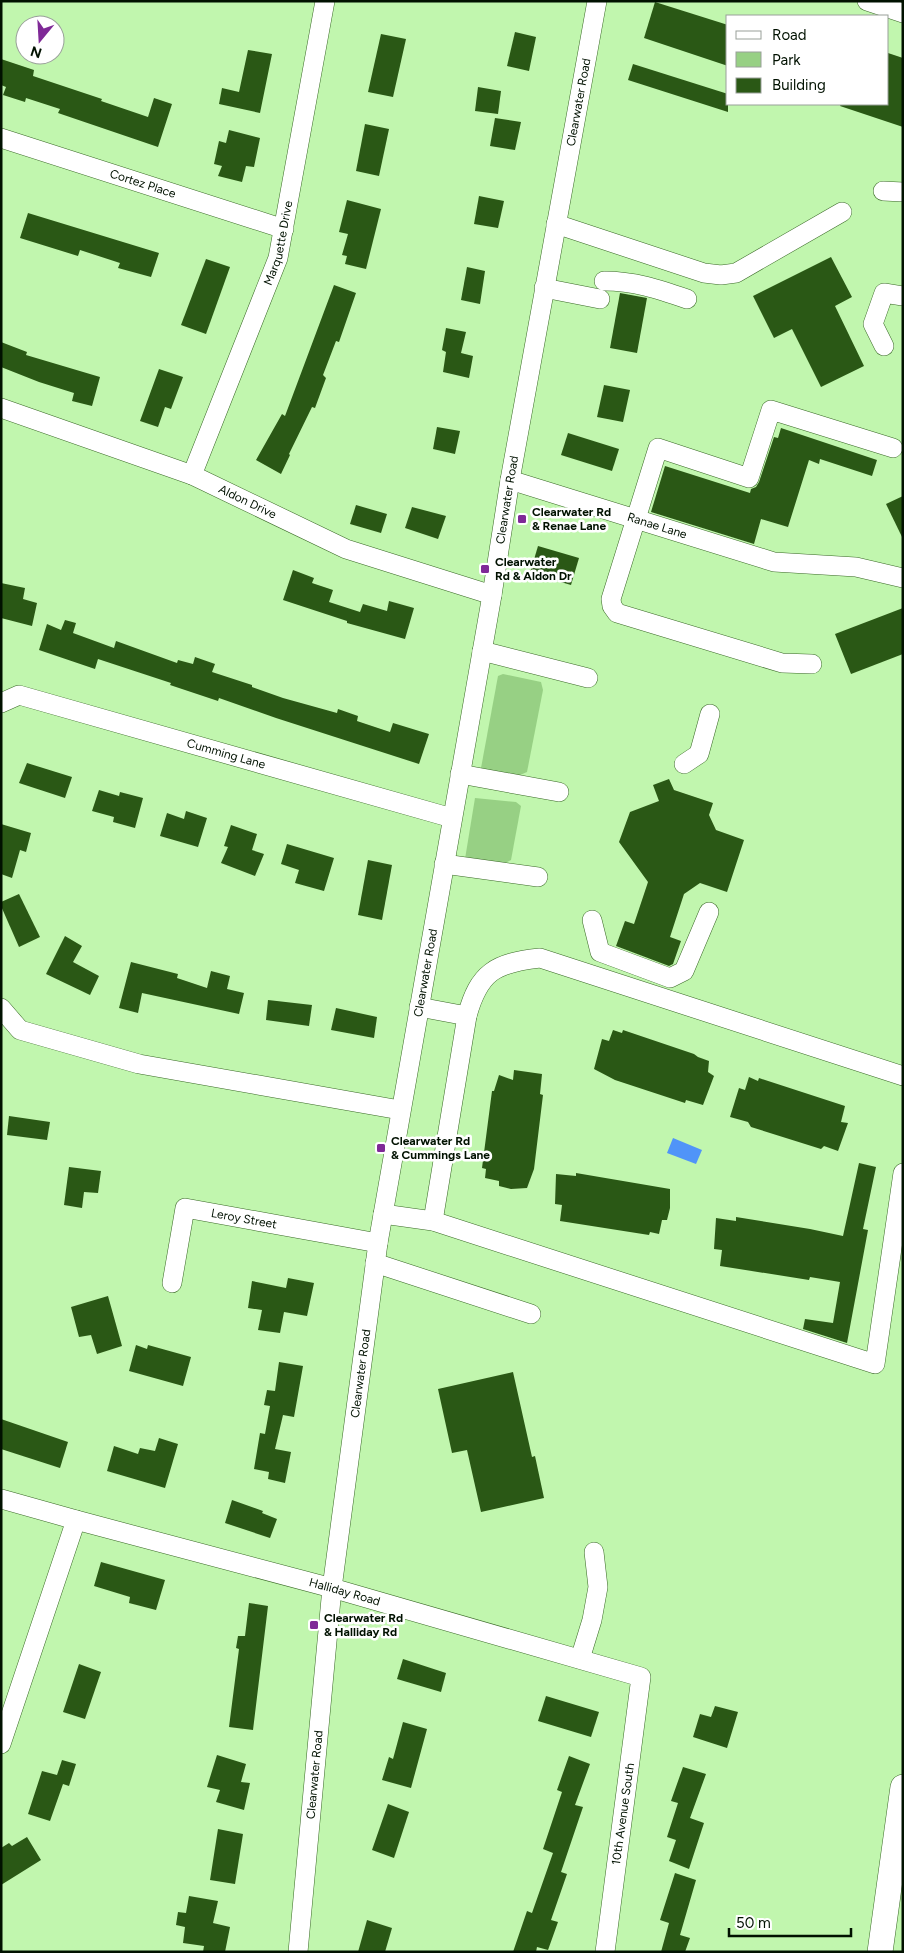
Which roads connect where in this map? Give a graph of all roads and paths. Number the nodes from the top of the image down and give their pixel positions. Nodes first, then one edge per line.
1 (325, 1) edge
2 (596, 1) edge
3 (867, 1) edge
4 (903, 13) edge
5 (1, 138) edge
6 (883, 191) dead end
7 (903, 192) edge
8 (842, 212) dead end
9 (556, 224) junction
10 (284, 229) junction
11 (544, 288) junction
12 (903, 296) edge
13 (686, 299) dead end
14 (884, 346) dead end
15 (1, 408) edge
16 (893, 448) dead end
17 (192, 475) junction
18 (510, 480) junction
19 (636, 519) junction
20 (903, 578) edge
21 (492, 595) junction
22 (482, 651) junction
23 (812, 664) dead end
24 (588, 678) dead end
25 (1, 704) edge
26 (710, 714) dead end
27 (684, 764) dead end
28 (460, 774) junction
29 (559, 792) dead end
30 (452, 818) junction
31 (444, 864) junction
32 (538, 877) dead end
33 (709, 912) dead end
34 (592, 920) dead end
35 (419, 1007) junction
36 (1, 1008) edge
37 (467, 1016) junction
38 (903, 1076) edge
39 (400, 1110) junction
40 (903, 1173) edge
41 (383, 1214) junction
42 (433, 1221) junction
43 (378, 1243) junction
44 (375, 1263) junction
45 (172, 1283) dead end
46 (531, 1314) dead end
47 (1, 1499) edge
48 (76, 1520) junction
49 (594, 1552) dead end
50 (332, 1588) junction
51 (580, 1659) junction
52 (642, 1677) joint
53 (1, 1744) edge
54 (903, 1787) edge
55 (298, 1952) edge
56 (604, 1952) edge
57 (880, 1952) edge

1 - 10 street, Marquette Drive
2 - 9 street, Clearwater Road
3 - 4 street
5 - 10 street, Cortez Place
6 - 7 street
8 - 9 street
9 - 11 street, Clearwater Road
10 - 17 street, Marquette Drive
11 - 13 street
11 - 18 street, Clearwater Road
12 - 14 street
15 - 17 street, Aldon Drive
16 - 19 street
17 - 21 street, Aldon Drive
18 - 19 street, Ranae Lane
18 - 21 street, Clearwater Road
19 - 20 street, Ranae Lane
19 - 23 street
21 - 22 street, Clearwater Road
22 - 24 street
22 - 28 street, Clearwater Road
25 - 30 street, Cumming Lane
26 - 27 street
28 - 29 street
28 - 30 street, Clearwater Road
30 - 31 street, Clearwater Road
31 - 32 street
31 - 35 street, Clearwater Road
33 - 34 street
35 - 37 street
35 - 39 street, Clearwater Road
36 - 39 street
37 - 38 street
37 - 42 street
39 - 41 street, Clearwater Road
40 - 42 street
41 - 42 street
41 - 43 street, Clearwater Road
43 - 44 street, Clearwater Road
43 - 45 street, Leroy Street
44 - 46 street
44 - 50 street, Clearwater Road
47 - 48 street, Halliday Road
48 - 50 street, Halliday Road
48 - 53 street
49 - 51 street
50 - 51 street, Halliday Road
50 - 55 street, Clearwater Road
51 - 52 street, Halliday Road
52 - 56 street, 10th Avenue South
54 - 57 main road

